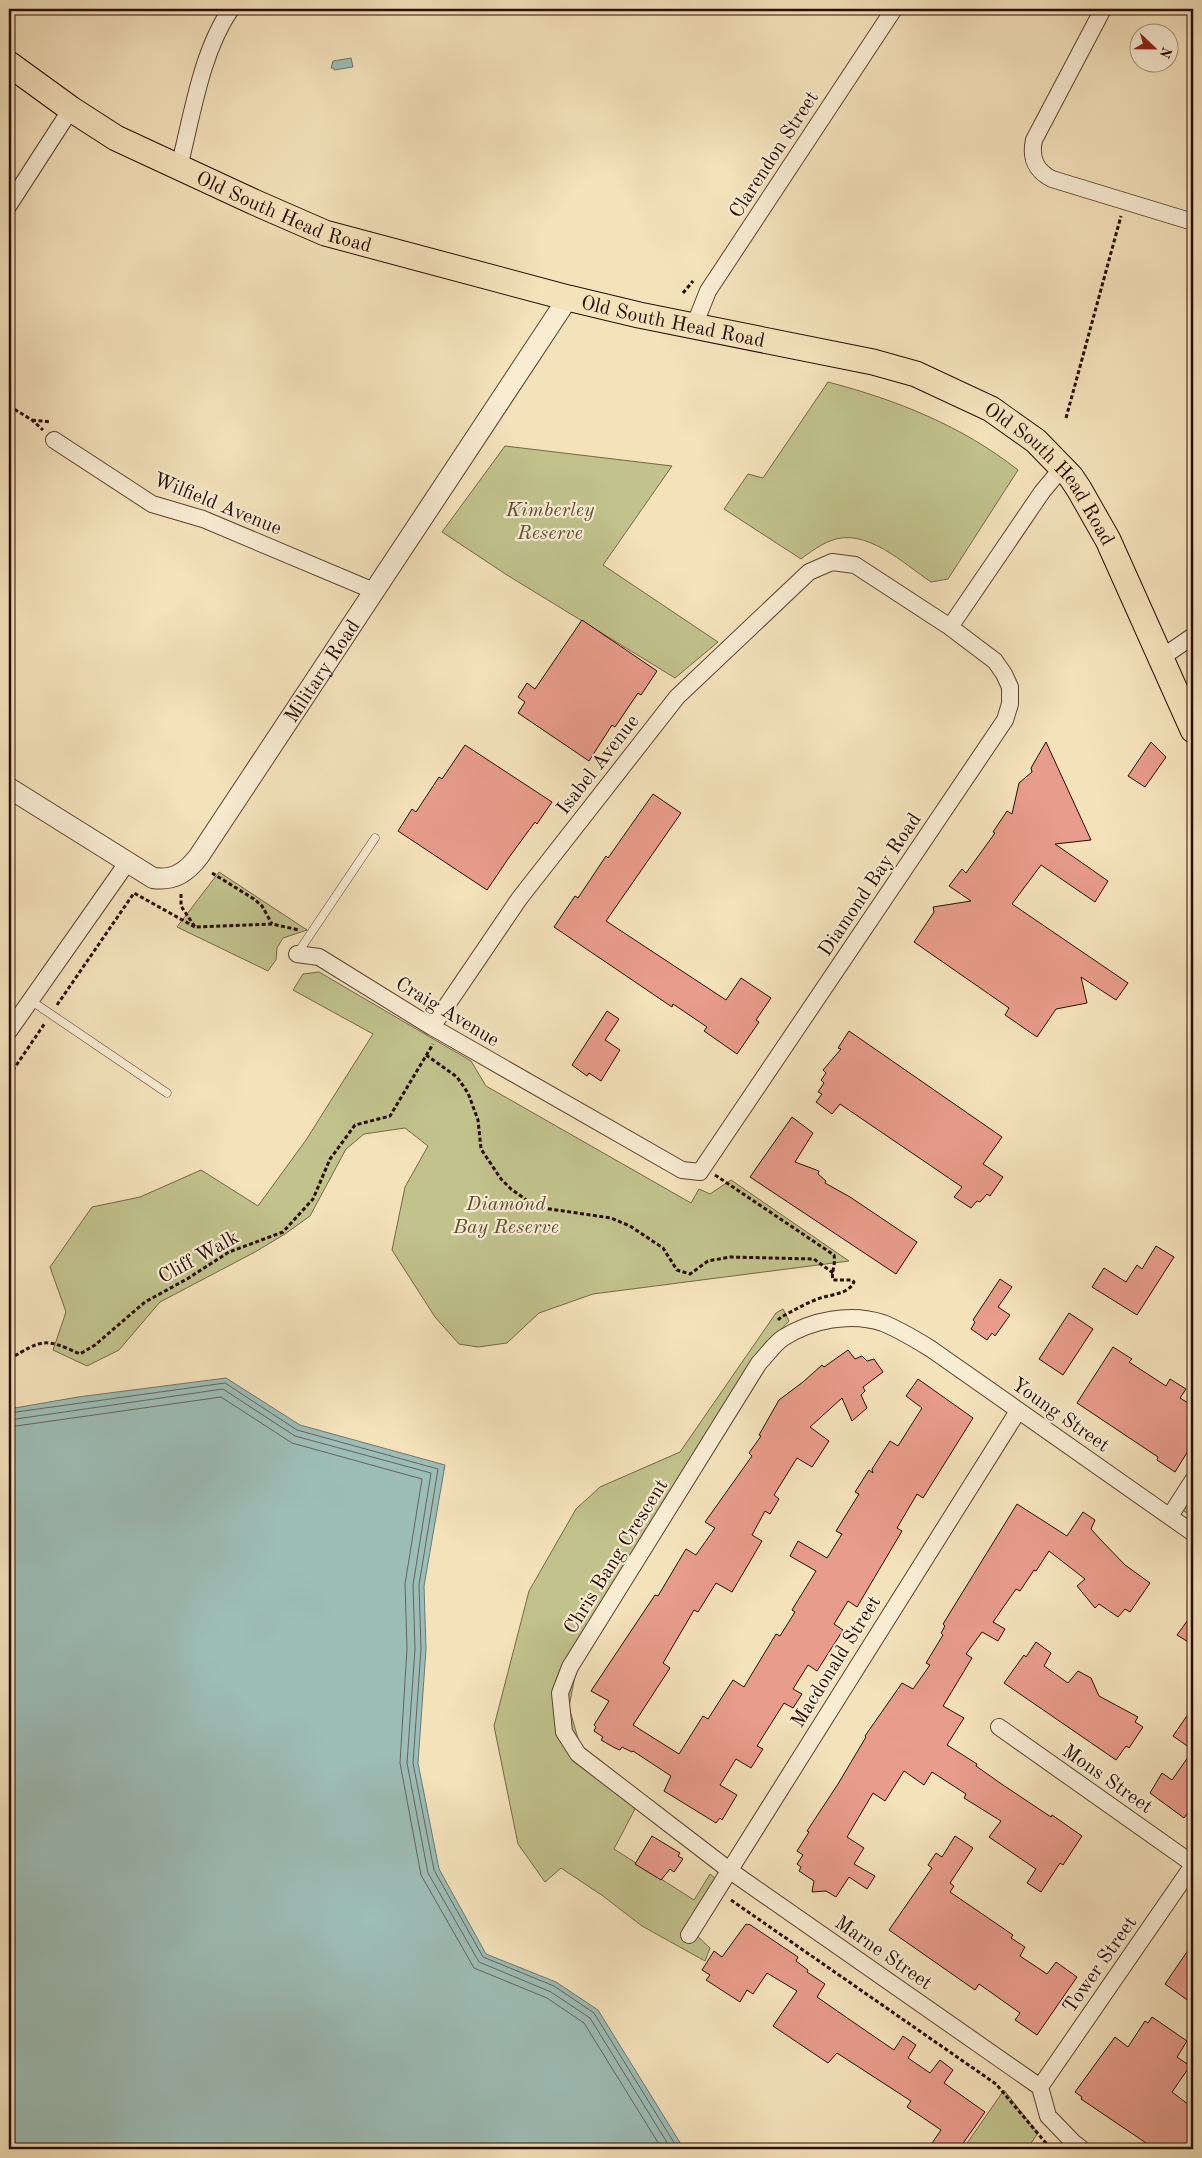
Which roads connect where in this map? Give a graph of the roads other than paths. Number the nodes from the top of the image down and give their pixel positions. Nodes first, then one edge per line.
1 (231, 9) edge
2 (894, 9) edge
3 (1104, 9) edge
4 (9, 64) edge
5 (72, 109) junction
6 (179, 167) junction
7 (9, 205) edge
8 (1193, 222) edge
9 (568, 298) junction
10 (694, 326) junction
11 (54, 440) road end
12 (1062, 468) junction
13 (832, 562) joint
14 (374, 591) junction
15 (950, 628) junction
16 (1193, 636) edge
17 (1161, 658) junction
18 (1193, 730) edge
19 (9, 788) edge
20 (375, 838) dead end
21 (127, 863) junction
22 (297, 954) joint
23 (30, 1000) junction
24 (437, 1030) junction
25 (9, 1031) edge
26 (167, 1093) dead end
27 (700, 1172) joint
28 (904, 1332) joint
29 (1018, 1411) junction
30 (1193, 1480) edge
31 (1170, 1516) junction
32 (1193, 1533) edge
33 (999, 1727) dead end
34 (1193, 1865) edge
35 (729, 1870) junction
36 (689, 1935) dead end
37 (1040, 2087) junction
38 (1082, 2149) edge

1 - 6 street
2 - 10 street, Clarendon Street
3 - 8 street
4 - 5 main road, Old South Head Road
5 - 6 main road, Old South Head Road
5 - 7 street
6 - 9 main road, Old South Head Road
9 - 10 main road, Old South Head Road
9 - 14 street, Military Road
10 - 12 main road, Old South Head Road
11 - 14 street, Wilfield Avenue
12 - 15 street
12 - 17 main road, Old South Head Road
13 - 15 street, Diamond Bay Road
13 - 24 street, Isabel Avenue
14 - 21 street, Military Road
15 - 27 street, Diamond Bay Road
16 - 17 street
17 - 18 main road, Old South Head Road
19 - 21 street
20 - 22 lane
21 - 23 street
22 - 24 street, Craig Avenue
23 - 25 street
23 - 26 lane
24 - 27 street, Craig Avenue
28 - 29 street, Young Street
28 - 35 street, Chris Bang Crescent
29 - 31 street, Young Street
29 - 35 street, Macdonald Street
30 - 31 street
31 - 32 street, Young Street
33 - 34 street, Mons Street
34 - 37 street, Tower Street
35 - 36 street, Macdonald Street
35 - 37 street, Marne Street
37 - 38 street

